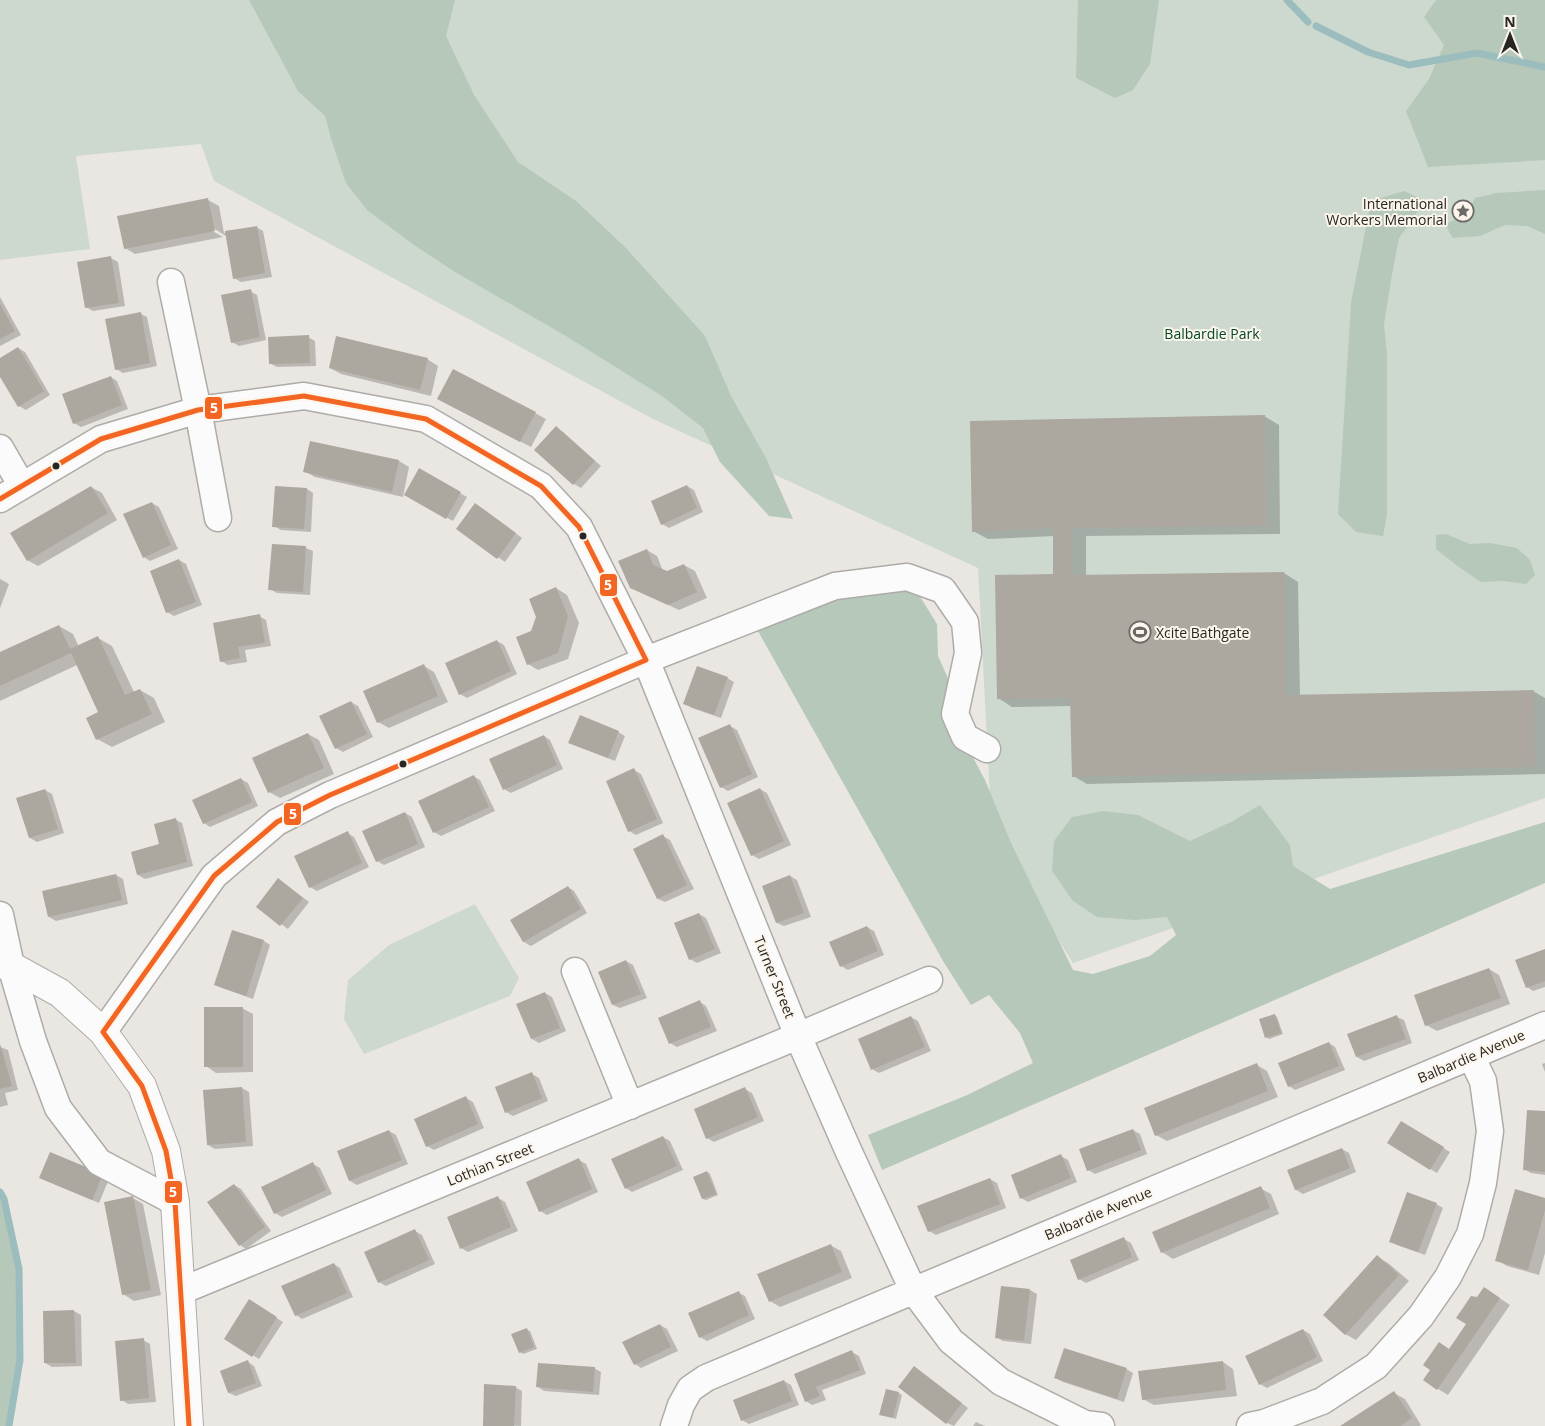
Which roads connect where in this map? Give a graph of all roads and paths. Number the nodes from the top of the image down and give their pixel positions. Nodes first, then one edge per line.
1 (171, 282) dead end
2 (198, 410) junction
3 (0, 448) edge
4 (11, 493) edge
5 (218, 518) dead end
6 (646, 660) junction
7 (988, 749) dead end
8 (0, 915) edge
9 (5, 965) edge
10 (575, 971) dead end
11 (929, 980) dead end
12 (1545, 1026) edge
13 (103, 1032) junction
14 (798, 1036) junction
15 (1471, 1056) junction
16 (630, 1106) junction
17 (175, 1202) junction
18 (913, 1290) junction
19 (180, 1291) junction
20 (190, 1426) edge
21 (674, 1426) edge
22 (1101, 1426) edge
23 (1250, 1426) edge

1 - 2 street
2 - 4 street, Turner Street
2 - 5 street
2 - 6 street, Turner Street
3 - 4 street
6 - 7 street
6 - 13 street
6 - 14 street, Turner Street
8 - 9 street
9 - 13 main road
9 - 17 street
10 - 16 street
11 - 14 street, Lothian Street
12 - 15 street, Balbardie Avenue
13 - 17 main road
14 - 16 street, Lothian Street
14 - 18 street, Turner Street
15 - 18 street, Balbardie Avenue
15 - 23 street
16 - 19 street, Lothian Street
17 - 19 main road
18 - 21 street, Balbardie Avenue
18 - 22 street, Turner Street
19 - 20 main road

